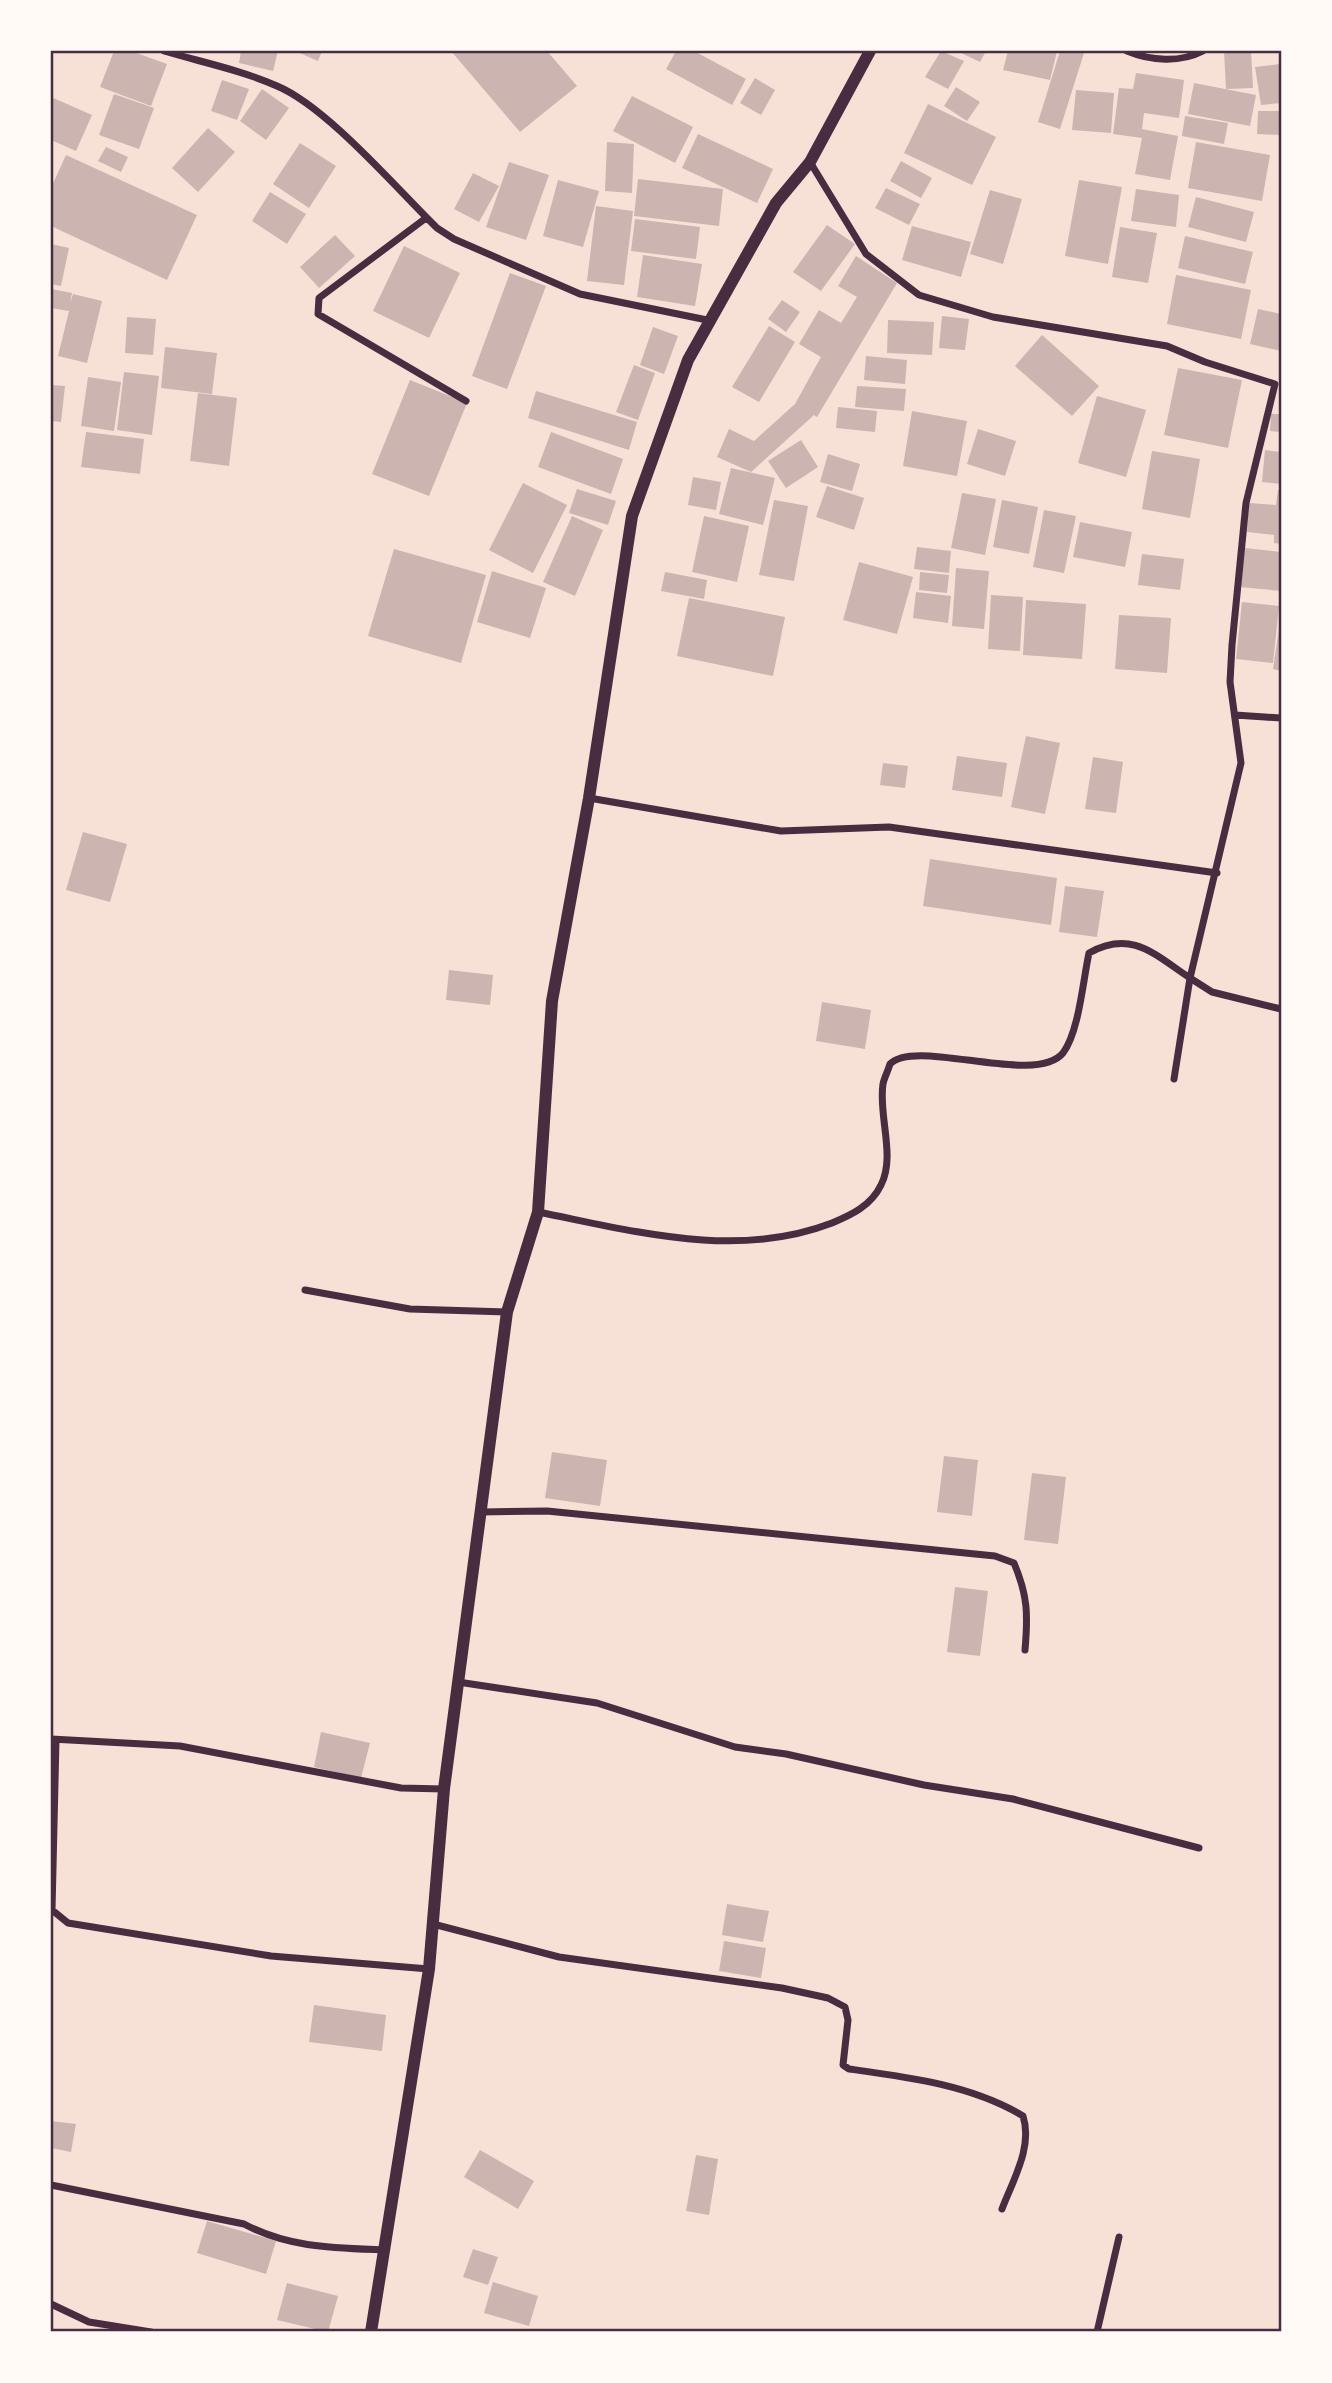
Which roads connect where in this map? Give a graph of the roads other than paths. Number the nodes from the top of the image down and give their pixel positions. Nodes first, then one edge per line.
1 (164, 51) edge
2 (870, 51) edge
3 (1127, 51) edge
4 (1203, 51) edge
5 (810, 162) junction
6 (426, 218) junction
7 (712, 321) junction
8 (1278, 386) edge
9 (466, 401) dead end
10 (1236, 715) junction
11 (1281, 718) edge
12 (589, 798) junction
13 (1217, 873) junction
14 (1190, 978) junction
15 (1281, 1009) edge
16 (1174, 1079) dead end
17 (538, 1212) junction
18 (305, 1290) dead end
19 (508, 1312) junction
20 (479, 1512) junction
21 (1025, 1650) dead end
22 (458, 1682) junction
23 (54, 1739) edge
24 (444, 1789) junction
25 (1199, 1848) dead end
26 (433, 1924) junction
27 (429, 1969) junction
28 (51, 2185) edge
29 (1002, 2210) dead end
30 (1119, 2237) dead end
31 (384, 2250) junction
32 (51, 2304) edge
33 (151, 2332) edge
34 (371, 2332) edge
35 (1097, 2332) edge

1 - 6 street
2 - 5 street
3 - 4 street
5 - 7 street
5 - 8 street
6 - 7 street
6 - 9 street
7 - 12 street
8 - 10 street
10 - 11 street
10 - 13 street
12 - 13 street
12 - 17 street
13 - 14 street
14 - 15 street
14 - 16 street
14 - 17 street
17 - 19 street
18 - 19 street
19 - 20 street
20 - 21 street
20 - 22 street
22 - 24 street
22 - 25 street
23 - 24 street
23 - 27 street
24 - 26 street
26 - 27 street
26 - 29 street
27 - 31 street
28 - 31 street
30 - 35 street
31 - 34 street
32 - 33 street

